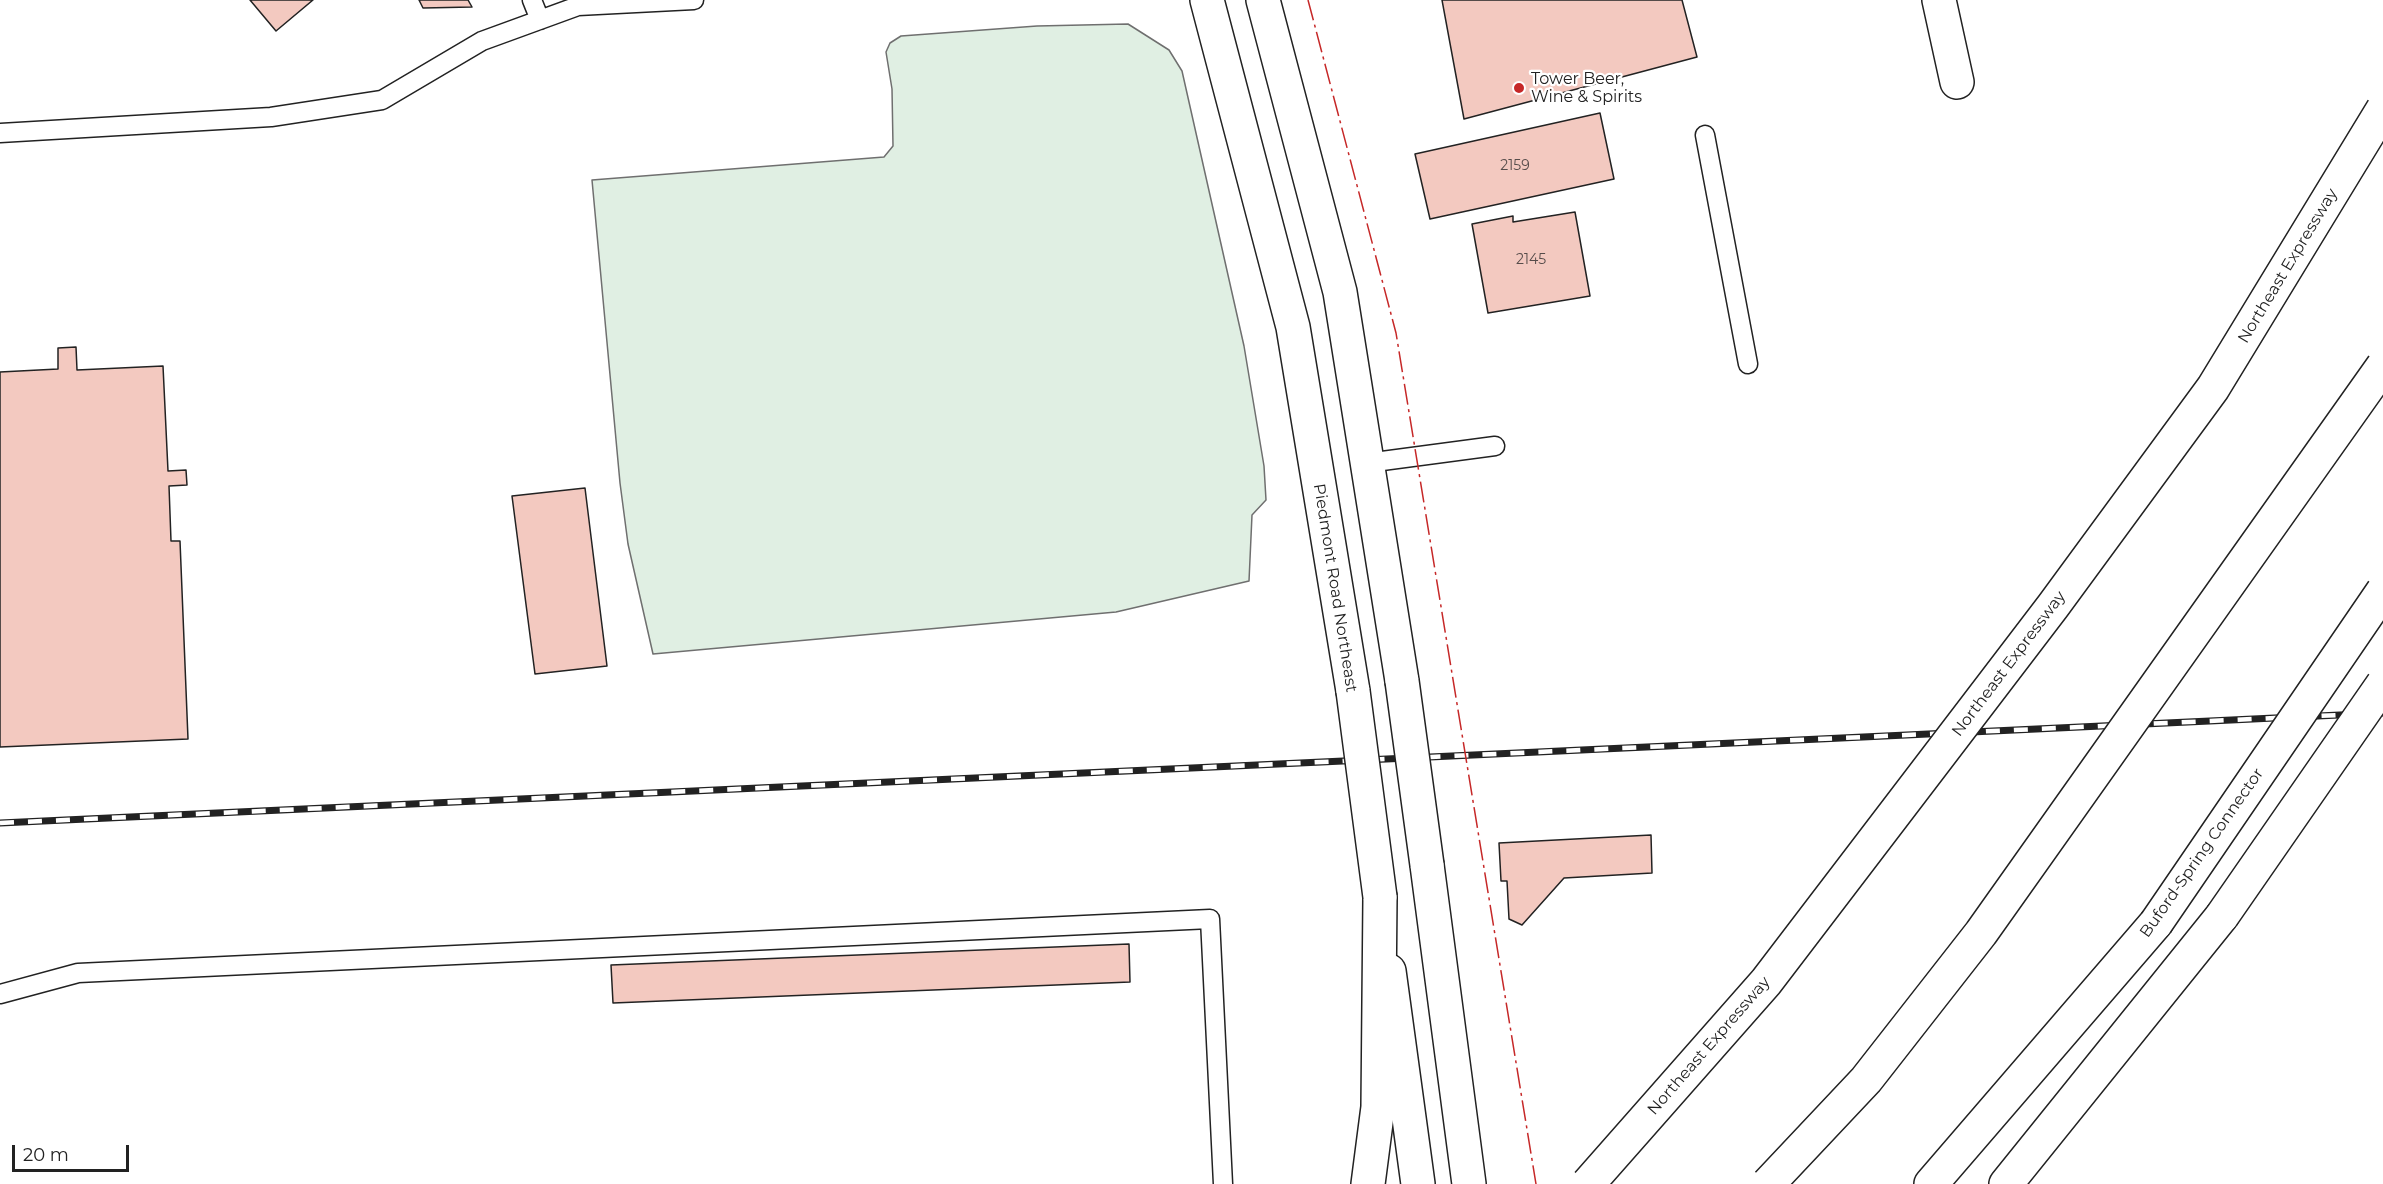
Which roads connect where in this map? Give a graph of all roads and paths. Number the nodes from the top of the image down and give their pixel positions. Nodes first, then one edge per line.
1 (532, 0) edge
2 (694, 0) edge
3 (1207, 0) edge
4 (1263, 0) edge
5 (1939, 0) edge
6 (540, 20) junction
7 (1957, 82) dead end
8 (2383, 109) edge
9 (0, 133) edge
10 (1705, 135) dead end
11 (1748, 364) dead end
12 (2383, 366) edge
13 (1495, 446) dead end
14 (1367, 463) junction
15 (2383, 591) edge
16 (2383, 684) edge
17 (1380, 897) junction
18 (0, 994) edge
19 (1224, 1184) edge
20 (1368, 1184) edge
21 (1418, 1184) edge
22 (1469, 1184) edge
23 (1588, 1184) edge
24 (1768, 1184) edge
25 (1931, 1184) edge
26 (2006, 1184) edge

1 - 6 lane
2 - 6 lane
3 - 17 main road, Piedmont Road Northeast, bridge
4 - 14 main road
5 - 7 main road
6 - 9 lane
8 - 23 main road, Northeast Expressway, bridge
10 - 11 lane
12 - 24 main road, bridge
13 - 14 lane
14 - 22 main road, bridge
15 - 25 main road, Buford-Spring Connector, bridge
16 - 26 main road, bridge
17 - 20 main road
17 - 21 main road, Piedmont Road Northeast
18 - 19 lane

